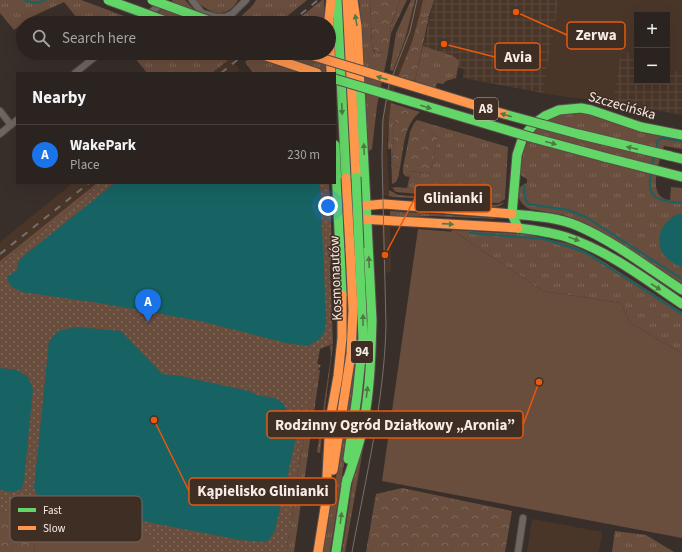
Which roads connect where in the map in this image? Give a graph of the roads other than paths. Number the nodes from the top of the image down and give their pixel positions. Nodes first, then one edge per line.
1 (108, 0) edge
2 (152, 0) edge
3 (168, 0) edge
4 (192, 0) edge
5 (331, 0) edge
6 (337, 0) edge
7 (347, 0) edge
8 (353, 0) edge
9 (244, 1) edge
10 (146, 16) edge
11 (152, 16) edge
12 (196, 16) edge
13 (213, 16) edge
14 (227, 16) edge
15 (329, 16) edge
16 (91, 60) edge
17 (278, 60) edge
18 (326, 60) edge
19 (331, 60) edge
20 (76, 72) edge
21 (314, 72) edge
22 (331, 72) edge
23 (336, 79) edge
24 (0, 111) edge
25 (16, 121) edge
26 (11, 125) junction
27 (0, 134) edge
28 (682, 135) edge
29 (682, 159) edge
30 (336, 167) edge
31 (682, 177) edge
32 (365, 188) junction
33 (384, 204) junction
34 (366, 205) junction
35 (338, 212) junction
36 (512, 214) junction
37 (367, 220) junction
38 (502, 227) junction
39 (518, 228) junction
40 (682, 290) edge
41 (682, 304) edge
42 (346, 484) junction
43 (326, 494) junction
44 (523, 518) dead end
45 (318, 552) edge
46 (336, 552) edge
47 (518, 552) edge

1 - 11 main road, bridge
2 - 12 main road, bridge
3 - 10 street
4 - 13 street
5 - 15 main road
6 -> 43 main road, Kosmonautów / 94, bridge
42 -> 7 main road, Kosmonautów / 94, bridge
32 -> 8 main road
9 - 14 street
16 - 20 street
17 - 21 main road
29 -> 18 main road, A8, bridge
19 - 22 main road
23 -> 31 main road, A8, bridge
24 - 26 street
25 - 26 street
26 - 27 street
28 - 36 main road, Szczecińska
30 - 35 main road
32 - 33 main road
32 - 34 main road
33 - 34 main road
33 - 36 main road
34 - 35 main road
34 - 37 main road
35 - 37 main road
35 - 43 main road
36 - 38 main road
36 - 39 main road, Szczecińska
36 - 40 main road
37 -> 38 main road
42 -> 37 main road
38 - 39 main road
39 -> 41 main road
46 -> 42 main road, Kosmonautów / 94
43 - 45 main road, Kosmonautów / 94
44 - 47 street

